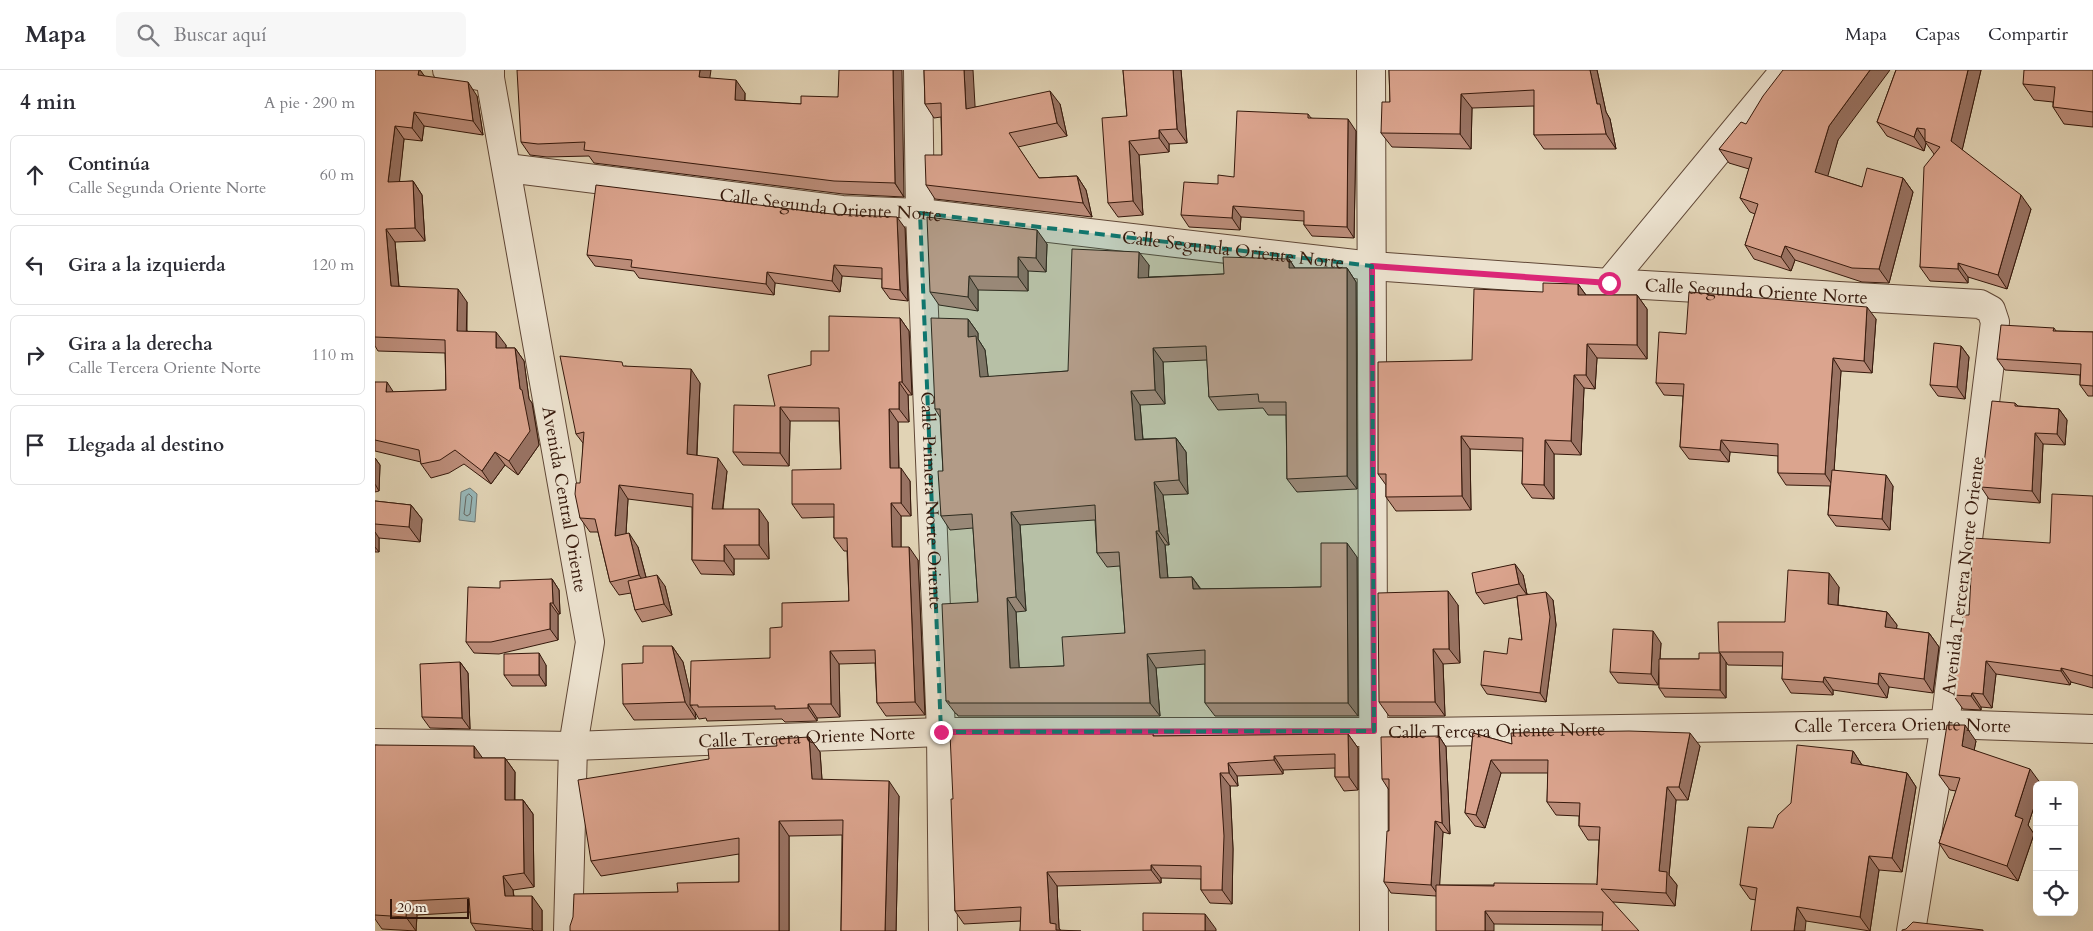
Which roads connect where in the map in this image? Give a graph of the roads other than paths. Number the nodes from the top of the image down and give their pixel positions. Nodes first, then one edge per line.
1 (447, 70) edge
2 (918, 70) edge
3 (1371, 70) edge
4 (1785, 70) edge
5 (490, 74) edge
6 (507, 168) junction
7 (920, 213) junction
8 (1372, 266) junction
9 (1609, 283) junction
10 (1991, 310) joint
11 (1945, 724) junction
12 (2093, 730) edge
13 (1374, 731) junction
14 (941, 732) junction
15 (375, 743) edge
16 (573, 746) junction
17 (569, 931) edge
18 (943, 931) edge
19 (1374, 931) edge
20 (1911, 931) edge

1 - 5 street
2 - 7 street, Calle Primera Norte Oriente
3 - 8 street
4 - 9 street
5 - 6 street, Avenida Central Oriente
6 - 7 street, Calle Segunda Oriente Norte
6 - 16 street, Avenida Central Oriente
7 - 8 street, Calle Segunda Oriente Norte
7 - 14 street, Calle Primera Norte Oriente
8 - 9 street, Calle Segunda Oriente Norte
8 - 13 street
9 - 10 street, Calle Segunda Oriente Norte
10 - 11 street, Avenida Tercera Norte Oriente
11 - 12 street, Calle Tercera Oriente Norte
11 - 13 street, Calle Tercera Oriente Norte
11 - 20 street, Avenida Tercera Norte Oriente
13 - 14 street, Calle Tercera Oriente Norte
13 - 19 street
14 - 16 street, Calle Tercera Oriente Norte
14 - 18 street, Calle Primera Norte Oriente
15 - 16 street, Calle Tercera Oriente Norte
16 - 17 street, Avenida Central Oriente

